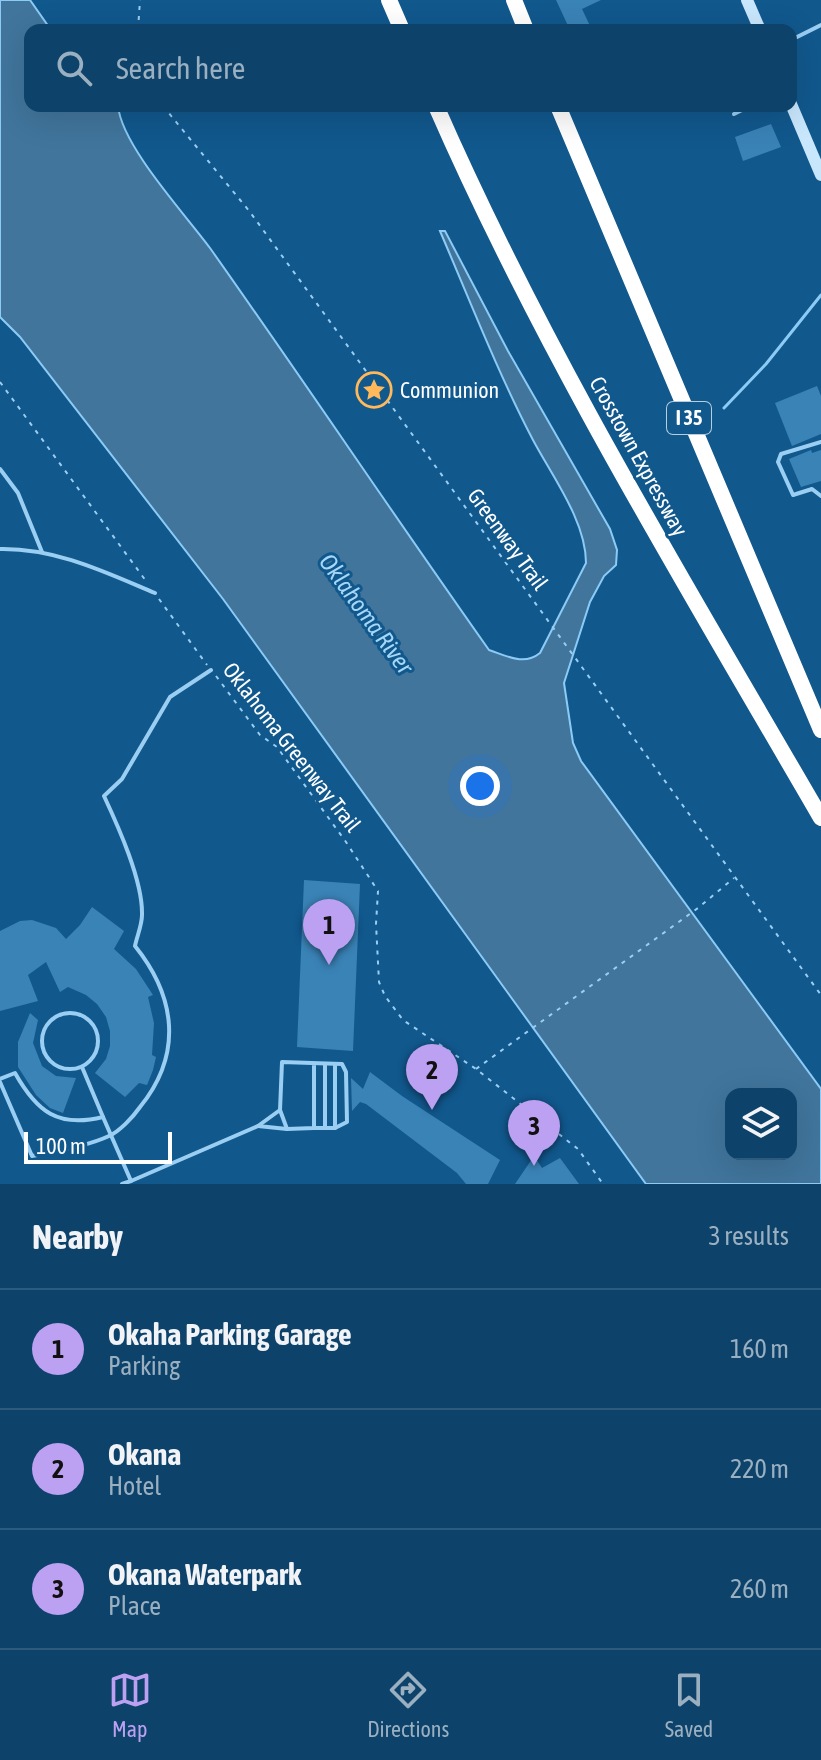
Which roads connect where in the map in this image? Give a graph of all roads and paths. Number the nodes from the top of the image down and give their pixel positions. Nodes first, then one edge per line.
1 (140, 0) edge
2 (389, 0) edge
3 (514, 0) edge
4 (747, 0) edge
5 (138, 24) edge
6 (399, 24) edge
7 (524, 24) edge
8 (757, 24) edge
9 (821, 25) edge
10 (797, 37) edge
11 (168, 112) edge
12 (439, 112) edge
13 (561, 112) edge
14 (738, 112) edge
15 (794, 112) edge
16 (734, 114) dead end
17 (821, 175) edge
18 (0, 382) edge
19 (821, 442) edge
20 (0, 469) edge
21 (821, 486) edge
22 (812, 489) junction
23 (821, 496) edge
24 (0, 549) edge
25 (42, 552) junction
26 (155, 593) junction
27 (211, 670) junction
28 (821, 730) edge
29 (821, 818) edge
30 (735, 877) junction
31 (821, 995) edge
32 (314, 1064) junction
33 (325, 1064) junction
34 (335, 1064) junction
35 (82, 1067) junction
36 (476, 1069) junction
37 (0, 1080) edge
38 (280, 1110) junction
39 (103, 1117) junction
40 (258, 1126) junction
41 (314, 1128) junction
42 (325, 1128) junction
43 (335, 1128) junction
44 (287, 1129) junction
45 (111, 1136) junction
46 (131, 1181) junction
47 (122, 1184) edge
48 (603, 1184) edge

1 - 5 path
2 - 6 highway
3 - 7 highway
4 - 8 main road
9 - 10 lane
11 - 30 path, Greenway Trail
12 - 29 highway, Crosstown Expressway
13 - 28 highway, I 35
14 - 16 lane
15 - 17 main road
18 - 26 path, Oklahoma Greenway Trail
19 - 22 lane
20 - 25 lane
21 - 22 lane
22 - 23 lane
24 - 25 lane
25 - 26 lane
26 - 27 path, Oklahoma Greenway Trail
27 - 36 path, Oklahoma Greenway Trail
27 - 45 lane
30 - 31 path, Greenway Trail
30 - 36 path
32 - 33 lane
32 - 38 lane
32 - 41 lane
33 - 34 lane
33 - 42 lane
34 - 43 lane
34 - 43 lane
35 - 35 lane
35 - 39 lane
36 - 48 path, Oklahoma Greenway Trail
37 - 39 lane
37 - 45 lane
38 - 40 lane
38 - 44 lane
39 - 45 lane
40 - 44 lane
40 - 46 lane
41 - 42 lane
41 - 44 lane
42 - 43 lane
45 - 46 lane
46 - 47 lane

